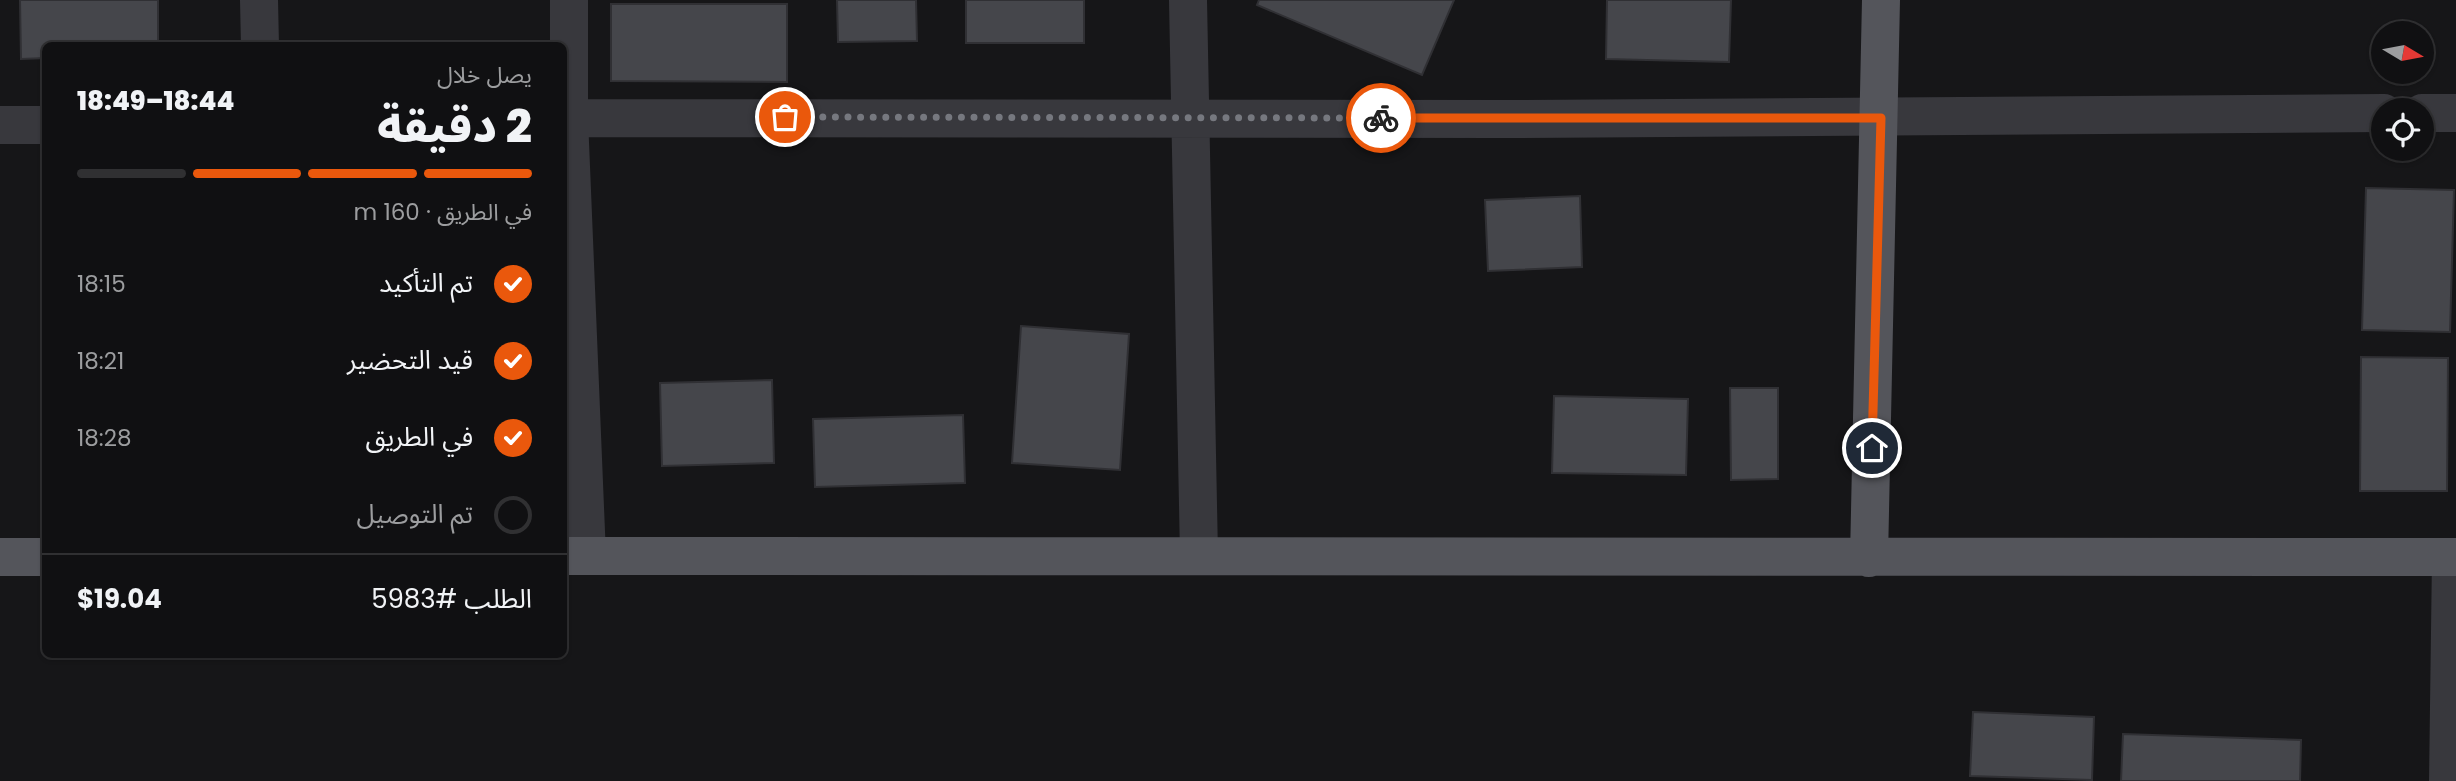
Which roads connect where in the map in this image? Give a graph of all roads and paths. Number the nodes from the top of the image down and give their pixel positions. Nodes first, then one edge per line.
1 (260, 0) edge
2 (569, 0) edge
3 (1188, 0) edge
4 (1881, 0) edge
5 (260, 42) edge
6 (567, 79) edge
7 (2371, 113) edge
8 (2434, 113) edge
9 (2456, 113) edge
10 (1189, 117) junction
11 (567, 118) edge
12 (1881, 118) junction
13 (0, 125) edge
14 (42, 125) edge
15 (567, 167) edge
16 (1199, 555) junction
17 (575, 556) edge
18 (42, 557) edge
19 (2454, 557) edge
20 (0, 558) edge
21 (1869, 558) junction
22 (2448, 781) edge

1 - 5 street
2 - 6 street
3 - 10 street
4 - 12 main road
7 - 12 street
8 - 9 street
10 - 11 street
10 - 12 street
10 - 16 street
12 - 21 main road
13 - 14 street
15 - 17 street
16 - 17 main road
16 - 21 main road
18 - 20 main road
19 - 21 main road
19 - 22 street

